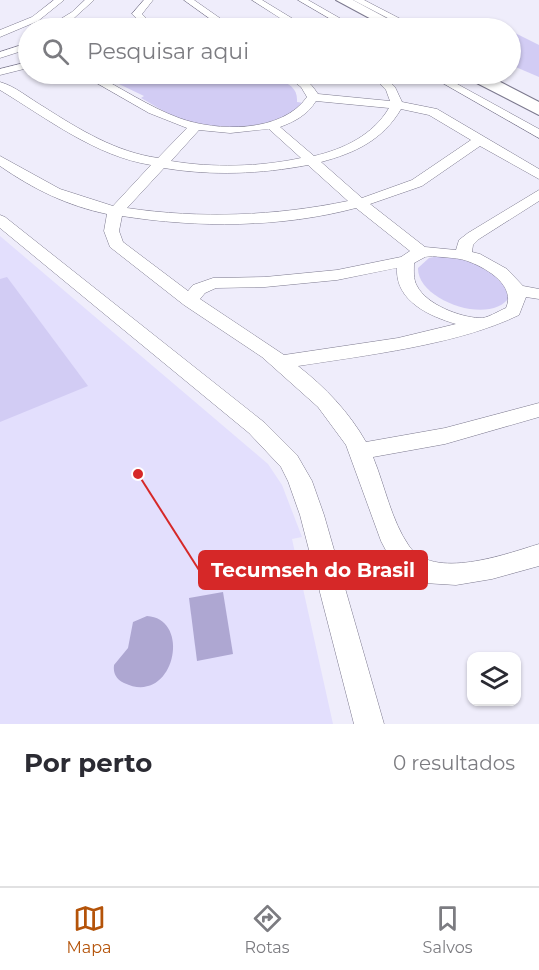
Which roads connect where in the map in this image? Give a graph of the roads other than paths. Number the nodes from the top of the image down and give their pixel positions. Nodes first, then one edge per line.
1 (60, 0) edge
2 (90, 0) edge
3 (149, 0) edge
4 (188, 0) edge
5 (256, 0) edge
6 (302, 0) edge
7 (336, 0) edge
8 (343, 0) edge
9 (357, 0) edge
10 (97, 8) dead end
11 (36, 18) edge
12 (72, 18) edge
13 (88, 18) edge
14 (141, 18) edge
15 (214, 18) edge
16 (285, 18) edge
17 (334, 18) edge
18 (371, 18) edge
19 (379, 18) edge
20 (392, 18) edge
21 (18, 26) edge
22 (0, 34) edge
23 (18, 42) edge
24 (15, 43) junction
25 (18, 44) edge
26 (0, 48) edge
27 (18, 49) edge
28 (0, 55) edge
29 (18, 68) edge
30 (0, 72) edge
31 (105, 84) edge
32 (303, 84) edge
33 (386, 84) edge
34 (450, 84) edge
35 (492, 84) edge
36 (502, 84) edge
37 (511, 84) edge
38 (0, 85) edge
39 (313, 98) junction
40 (539, 103) edge
41 (397, 105) junction
42 (539, 108) edge
43 (271, 125) junction
44 (196, 126) junction
45 (539, 134) edge
46 (481, 139) junction
47 (0, 160) edge
48 (310, 161) junction
49 (159, 163) junction
50 (539, 175) edge
51 (539, 194) edge
52 (358, 202) junction
53 (116, 211) junction
54 (0, 220) edge
55 (464, 254) junction
56 (414, 256) junction
57 (517, 290) junction
58 (539, 294) edge
59 (190, 301) junction
60 (479, 324) junction
61 (284, 362) junction
62 (539, 410) edge
63 (361, 451) junction
64 (539, 555) edge
65 (369, 724) edge

1 - 11 street
2 - 12 street
3 - 14 street
4 - 15 street
5 - 16 street
6 - 17 street
7 - 18 highway
8 - 19 highway
9 - 20 street
10 - 13 street
21 - 22 street
23 - 24 street
24 - 25 street
24 - 26 street
27 - 28 street
29 - 30 street
31 - 44 street
32 - 39 street
33 - 41 street
34 - 45 street
35 - 42 highway
36 - 40 highway
37 - 40 highway
38 - 49 street
39 - 41 street
39 - 43 street
41 - 46 street
41 - 48 street
43 - 44 street
43 - 48 street
44 - 49 street
46 - 50 street
46 - 52 street
47 - 53 street
48 - 49 street
48 - 52 street
49 - 53 street
51 - 55 street
52 - 53 street
52 - 56 street
53 - 59 street
54 - 65 street
55 - 56 street
55 - 57 street
56 - 59 street
56 - 60 street
57 - 58 street
57 - 60 street
59 - 61 street
60 - 61 street
61 - 63 street
62 - 63 street
63 - 64 street

